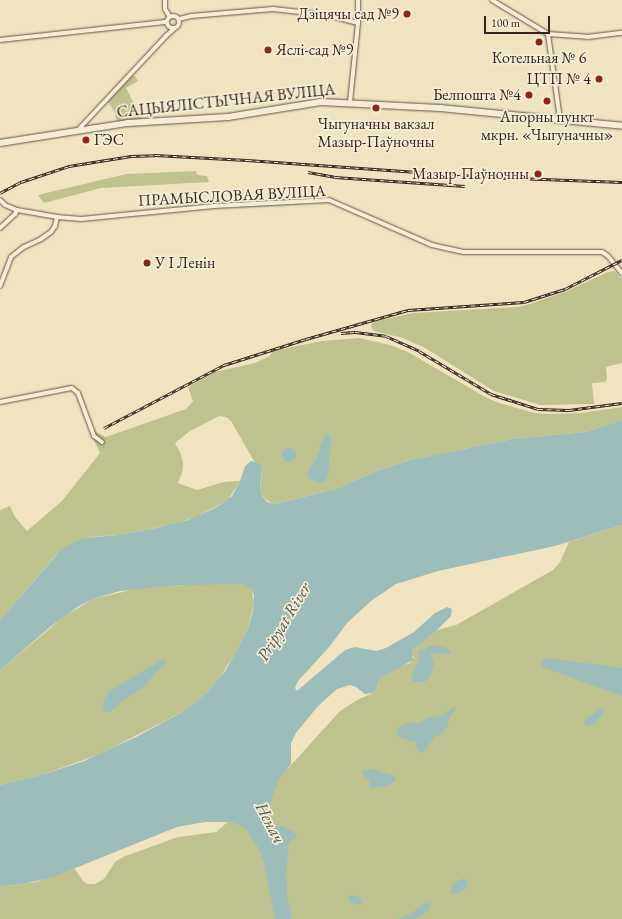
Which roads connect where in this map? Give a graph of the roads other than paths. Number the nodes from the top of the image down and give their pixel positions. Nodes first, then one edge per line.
1 (165, 0) edge
2 (358, 0) edge
3 (492, 0) edge
4 (170, 17) junction
5 (179, 19) junction
6 (167, 23) junction
7 (358, 23) junction
8 (175, 28) junction
9 (622, 33) edge
10 (548, 34) junction
11 (166, 36) junction
12 (0, 40) edge
13 (350, 102) junction
14 (560, 119) junction
15 (622, 126) edge
16 (78, 130) junction
17 (0, 143) edge
18 (0, 200) edge
19 (16, 210) junction
20 (57, 217) junction
21 (0, 228) edge
22 (622, 273) edge
23 (0, 286) edge
24 (0, 402) edge
25 (102, 442) dead end

1 - 4 street
2 - 7 street
3 - 10 street
4 - 5 street
4 - 6 street
5 - 7 street
5 - 8 street
6 - 8 street
6 - 11 street
6 - 12 street
7 - 13 street
8 - 11 street
9 - 10 street
10 - 14 street
11 - 16 street
13 - 14 street, САЦЫЯЛІСТЫЧНАЯ ВУЛІЦА
13 - 16 street, САЦЫЯЛІСТЫЧНАЯ ВУЛІЦА
14 - 15 street, САЦЫЯЛІСТЫЧНАЯ ВУЛІЦА
16 - 17 street, САЦЫЯЛІСТЫЧНАЯ ВУЛІЦА
18 - 19 street
19 - 20 street, ПРАМЫСЛОВАЯ ВУЛІЦА
19 - 21 street
20 - 22 street, ПРАМЫСЛОВАЯ ВУЛІЦА
20 - 23 street
24 - 25 street

